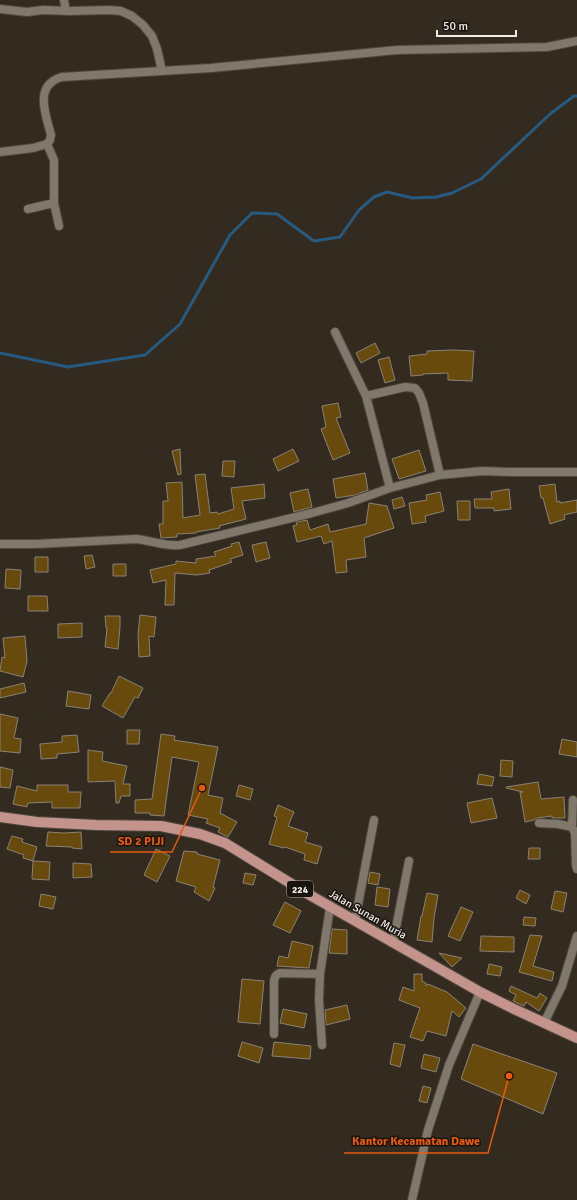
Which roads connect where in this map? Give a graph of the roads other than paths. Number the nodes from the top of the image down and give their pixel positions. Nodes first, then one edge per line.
1 (64, 0) edge
2 (0, 9) edge
3 (66, 11) junction
4 (577, 41) edge
5 (162, 71) junction
6 (47, 144) junction
7 (0, 152) edge
8 (54, 203) junction
9 (28, 209) dead end
10 (58, 226) dead end
11 (335, 332) dead end
12 (366, 396) junction
13 (577, 472) edge
14 (440, 475) junction
15 (390, 488) junction
16 (0, 544) edge
17 (573, 800) dead end
18 (0, 817) edge
19 (374, 820) dead end
20 (539, 823) dead end
21 (572, 827) junction
22 (409, 861) dead end
23 (577, 869) edge
24 (330, 907) junction
25 (355, 921) junction
26 (577, 936) edge
27 (393, 943) junction
28 (320, 974) junction
29 (480, 992) junction
30 (544, 1023) junction
31 (274, 1034) dead end
32 (577, 1038) edge
33 (322, 1045) dead end
34 (412, 1200) edge

1 - 3 street
2 - 3 street
3 - 5 street
4 - 5 street
5 - 6 street
6 - 7 street
6 - 8 street
8 - 9 street
8 - 10 street
11 - 12 street
12 - 14 street
12 - 15 street
13 - 14 street
14 - 15 street
15 - 16 street
17 - 21 street
18 - 24 main road, Jalan Sunan Muria / 224
19 - 25 street
20 - 21 street
21 - 23 street
22 - 27 street
24 - 25 main road, Jalan Sunan Muria / 224
24 - 28 street
25 - 27 main road, Jalan Sunan Muria / 224
26 - 30 street
27 - 29 main road, Jalan Sunan Muria / 224
28 - 31 street
28 - 33 street
29 - 30 main road, Jalan Sunan Muria / 224
29 - 34 street
30 - 32 main road, Jalan Sunan Muria / 224

